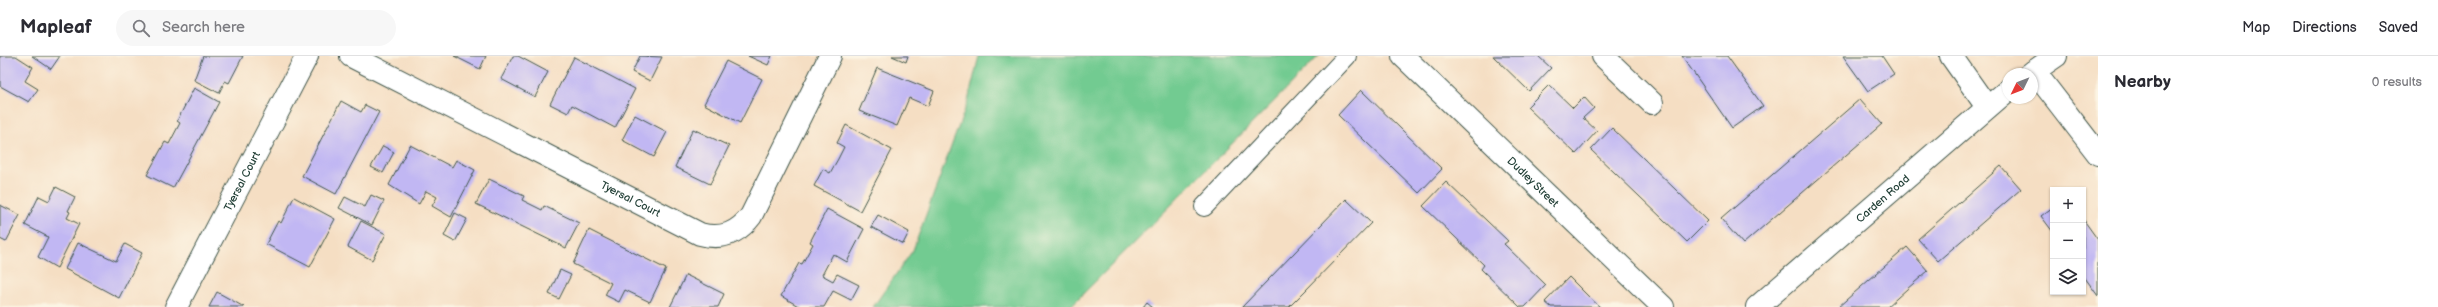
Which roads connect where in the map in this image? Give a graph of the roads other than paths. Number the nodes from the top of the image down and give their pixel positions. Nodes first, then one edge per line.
1 (307, 56) edge
2 (351, 56) edge
3 (830, 56) edge
4 (1347, 56) edge
5 (1403, 56) edge
6 (1603, 56) edge
7 (1951, 56) edge
8 (2056, 56) edge
9 (2038, 68) edge
10 (2038, 79) edge
11 (2002, 95) edge
12 (1652, 104) dead end
13 (1987, 107) junction
14 (2098, 154) edge
15 (1204, 207) dead end
16 (176, 307) edge
17 (1664, 307) edge
18 (1757, 307) edge

1 - 16 street, Tyersal Court
2 - 3 street, Tyersal Court
4 - 15 lane
5 - 17 street, Dudley Street
6 - 12 street
7 - 13 street
8 - 9 street
10 - 14 street
11 - 13 street, Carden Road
13 - 18 street, Carden Road

